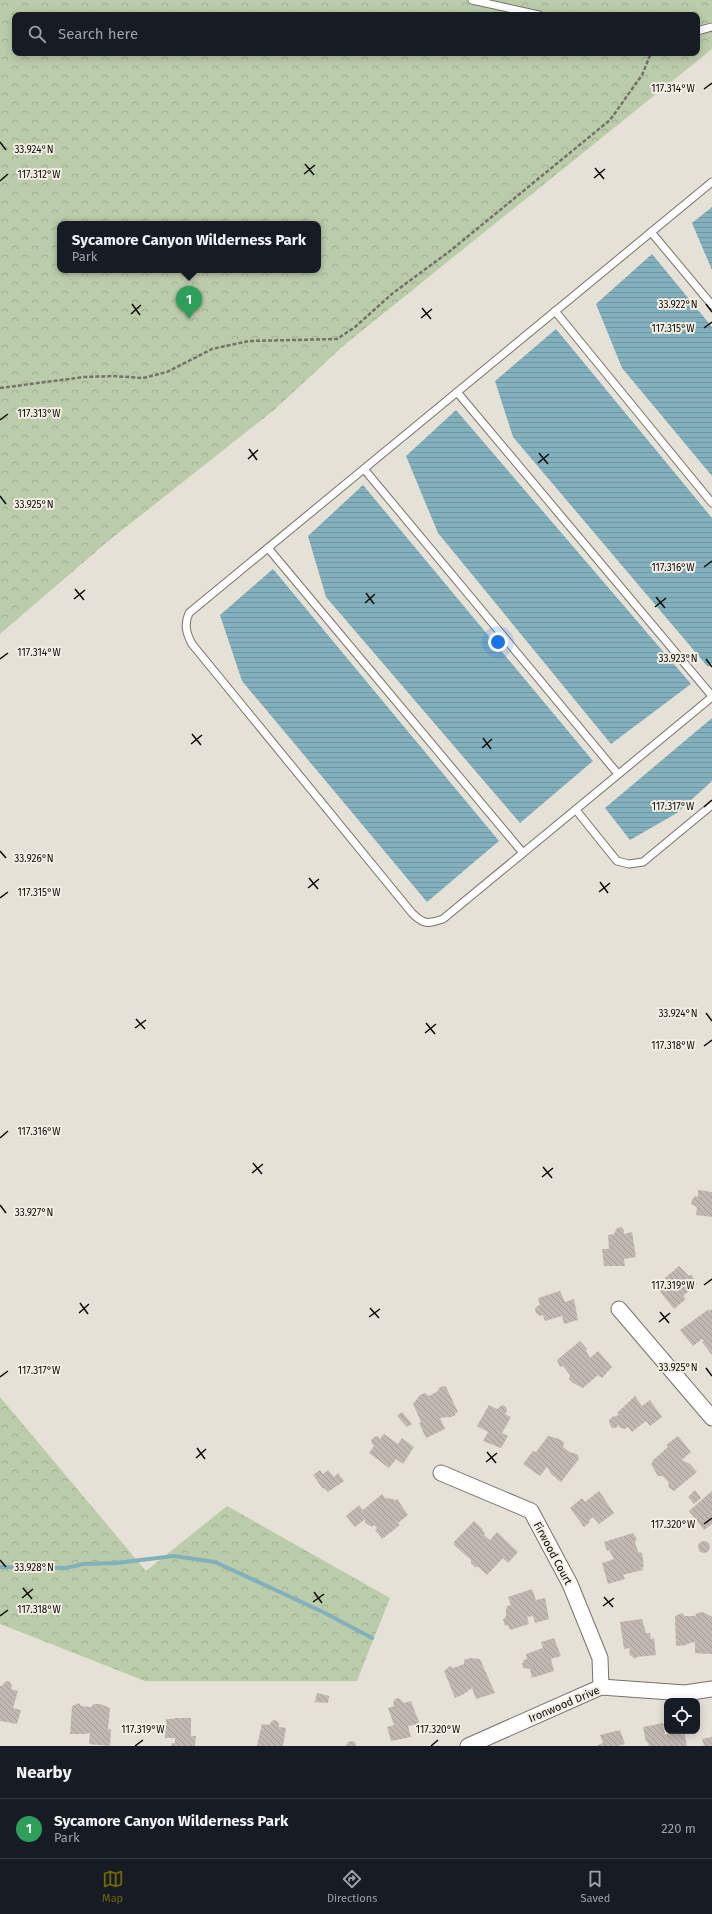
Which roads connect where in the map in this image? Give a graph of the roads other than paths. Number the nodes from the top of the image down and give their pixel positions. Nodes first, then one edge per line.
1 (472, 0) edge
2 (526, 12) edge
3 (712, 27) edge
4 (700, 30) edge
5 (712, 182) edge
6 (651, 232) junction
7 (712, 305) edge
8 (555, 311) junction
9 (457, 392) junction
10 (364, 469) junction
11 (712, 503) edge
12 (268, 548) junction
13 (712, 697) edge
14 (618, 774) junction
15 (712, 805) edge
16 (576, 810) junction
17 (523, 853) junction
18 (619, 1309) dead end
19 (712, 1418) edge
20 (441, 1473) dead end
21 (600, 1687) junction
22 (712, 1689) edge
23 (468, 1746) edge

1 - 2 lane
3 - 4 lane
5 - 6 lane
6 - 7 lane
6 - 8 lane
8 - 9 lane
8 - 11 lane
9 - 10 lane
9 - 13 lane
10 - 12 lane
10 - 14 lane
12 - 17 lane
12 - 17 lane
13 - 14 lane
14 - 16 lane
15 - 16 lane
16 - 17 lane
18 - 19 street
20 - 21 street, Firwood Court
21 - 22 street, Ironwood Drive
21 - 23 street, Ironwood Drive

